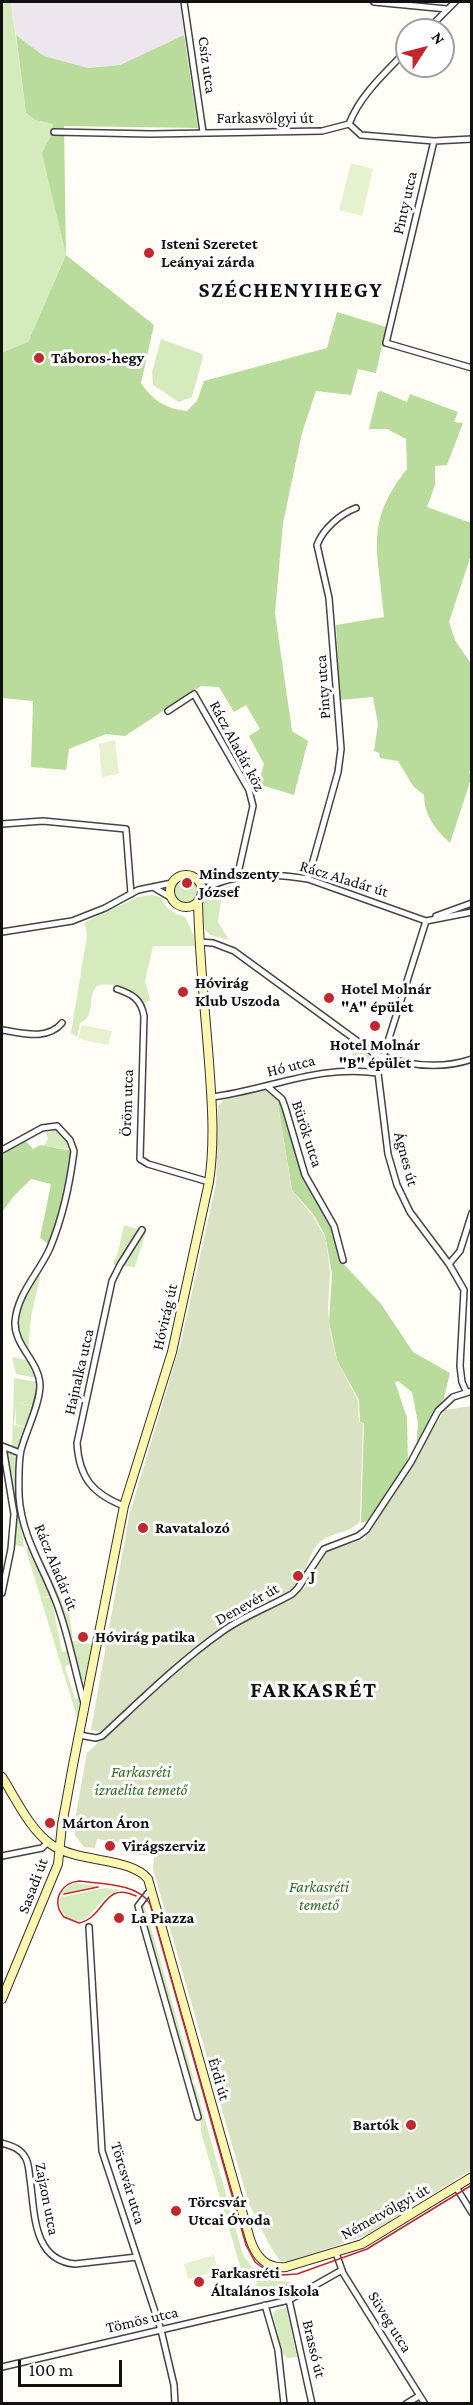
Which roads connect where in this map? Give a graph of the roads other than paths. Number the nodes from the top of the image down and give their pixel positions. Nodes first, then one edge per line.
1 (184, 2) edge
2 (374, 2) edge
3 (455, 2) edge
4 (447, 9) junction
5 (438, 18) edge
6 (395, 62) edge
7 (348, 124) junction
8 (54, 132) dead end
9 (203, 132) junction
10 (471, 139) edge
11 (434, 141) junction
12 (471, 368) edge
13 (356, 508) dead end
14 (168, 711) dead end
15 (2, 824) edge
16 (237, 878) junction
17 (308, 879) junction
18 (198, 880) junction
19 (217, 882) junction
20 (172, 883) junction
21 (153, 887) junction
22 (202, 891) junction
23 (131, 894) junction
24 (170, 897) junction
25 (198, 901) junction
26 (471, 903) edge
27 (183, 907) junction
28 (471, 912) edge
29 (426, 921) junction
30 (198, 926) junction
31 (2, 932) edge
32 (199, 942) junction
33 (117, 989) dead end
34 (62, 1023) dead end
35 (2, 1030) edge
36 (382, 1056) junction
37 (471, 1059) edge
38 (378, 1073) junction
39 (267, 1086) junction
40 (212, 1097) junction
41 (2, 1150) edge
42 (209, 1182) junction
43 (471, 1213) edge
44 (142, 1230) dead end
45 (343, 1260) dead end
46 (449, 1264) junction
47 (469, 1391) edge
48 (2, 1446) edge
49 (20, 1453) junction
50 (124, 1506) junction
51 (2, 1593) edge
52 (85, 1707) junction
53 (79, 1735) junction
54 (2, 1777) edge
55 (48, 1842) junction
56 (60, 1850) junction
57 (2, 1856) edge
58 (150, 1892) junction
59 (89, 1928) dead end
60 (2, 1999) edge
61 (198, 2117) dead end
62 (2, 2144) edge
63 (471, 2177) edge
64 (456, 2187) junction
65 (471, 2213) edge
66 (336, 2253) junction
67 (137, 2257) junction
68 (273, 2267) joint
69 (342, 2270) junction
70 (289, 2300) junction
71 (266, 2305) junction
72 (161, 2330) junction
73 (2, 2367) edge
74 (419, 2396) junction
75 (175, 2403) edge
76 (284, 2403) edge
77 (312, 2403) edge
78 (406, 2403) edge
79 (425, 2403) edge

1 - 9 street, Csíz utca
2 - 4 street
3 - 4 street
4 - 5 street
6 - 7 street
7 - 9 street, Farkasvölgyi út
7 - 11 street
8 - 9 street, Farkasvölgyi út
10 - 11 street
11 - 12 street, Pinty utca
13 - 17 street, Pinty utca
14 - 16 street, Rácz Aladár köz
15 - 23 street
16 - 17 street, Rácz Aladár út
16 - 19 street, Rácz Aladár út
17 - 29 street, Rácz Aladár út
18 - 19 street, Rácz Aladár út
18 - 20 street
18 - 22 street
19 - 22 street, Rácz Aladár út
20 - 21 street
20 - 24 street
21 - 23 street
21 - 24 street
22 - 25 street
23 - 31 street
24 - 27 street
25 - 27 street
25 - 30 street, Hóvirág út
26 - 29 street
27 - 30 street
28 - 29 street
29 - 36 street, Ágnes út
30 - 32 street, Hóvirág út
32 - 36 street
32 - 40 street, Hóvirág út
33 - 42 street, Öröm utca
34 - 35 street
36 - 37 street
36 - 38 street, Ágnes út
38 - 39 street, Hó utca
38 - 46 street, Ágnes út
39 - 40 street, Hó utca
39 - 45 street, Bürök utca
40 - 42 street, Hóvirág út
41 - 49 street, Rácz Aladár út
42 - 50 street, Hóvirág út
43 - 46 street
44 - 50 street, Hajnalka utca
46 - 47 street, Ágnes út
47 - 53 street, Denevér út
48 - 49 street
48 - 51 street
49 - 52 street, Rácz Aladár út
50 - 52 street, Hóvirág út
52 - 53 street, Rácz Aladár út
53 - 56 street, Rácz Aladár út
54 - 55 street
55 - 56 street
55 - 57 street
56 - 58 street
56 - 60 street, Sasadi út
58 - 61 street, Érdi út
58 - 68 street, Érdi út
59 - 67 street, Törcsvár utca
62 - 67 street, Zajzon utca
63 - 64 street, Németvölgyi út
64 - 65 street
64 - 66 street, Németvölgyi út
66 - 68 street, Németvölgyi út
66 - 69 street, Süveg utca
67 - 72 street, Törcsvár utca
69 - 70 street
69 - 74 street, Süveg utca
70 - 71 street, Tömös utca
70 - 77 street, Brassó út
71 - 72 street, Tömös utca
71 - 76 street
72 - 73 street, Tömös utca
72 - 75 street, Törcsvár utca
74 - 78 street
74 - 79 street, Süveg utca

